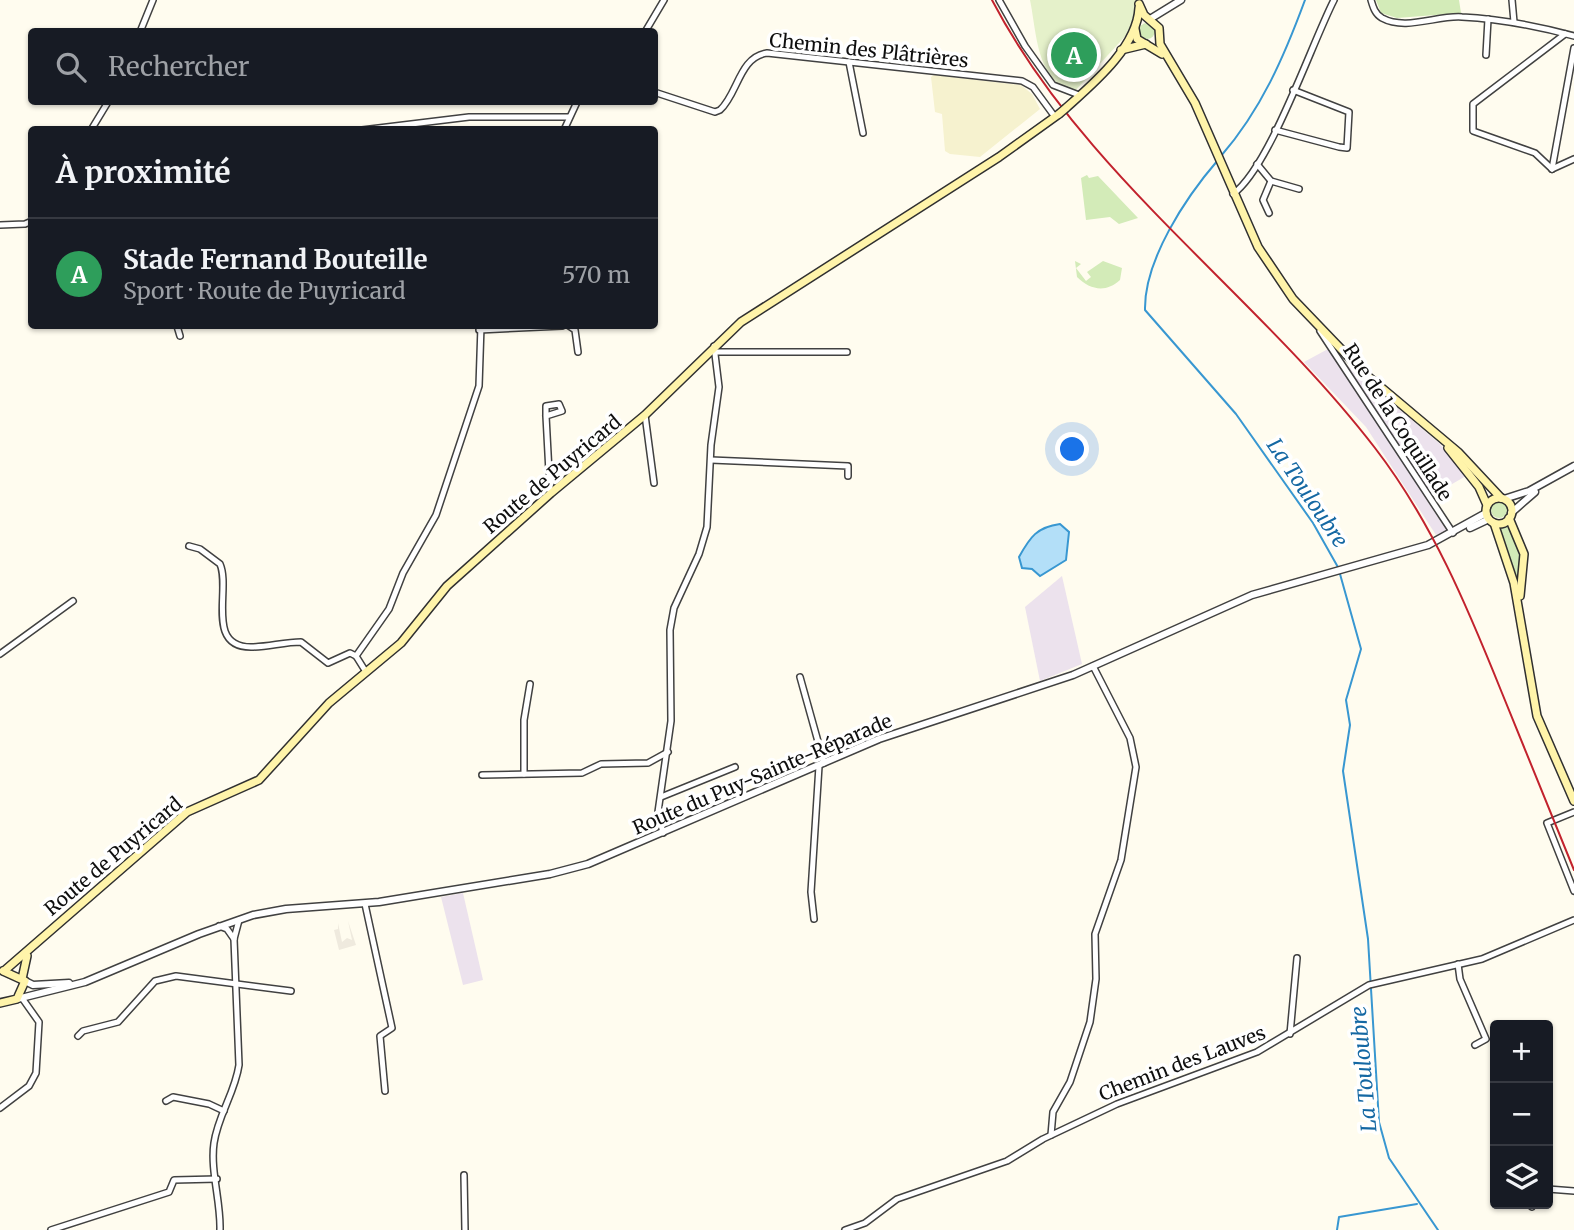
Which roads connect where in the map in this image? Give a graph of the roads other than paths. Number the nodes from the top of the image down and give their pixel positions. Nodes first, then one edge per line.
1 (153, 0) edge
2 (664, 0) edge
3 (999, 0) edge
4 (1181, 0) edge
5 (1334, 0) edge
6 (1371, 0) edge
7 (1512, 0) edge
8 (1139, 2) edge
9 (1166, 11) junction
10 (1149, 19) junction
11 (1488, 19) junction
12 (1514, 22) junction
13 (1136, 26) junction
14 (142, 28) edge
15 (647, 28) edge
16 (1159, 28) junction
17 (1565, 34) junction
18 (1574, 36) edge
19 (1158, 37) junction
20 (1144, 43) junction
21 (1574, 48) edge
22 (1122, 49) junction
23 (1486, 55) dead end
24 (849, 62) junction
25 (1170, 63) junction
26 (1293, 90) junction
27 (658, 93) edge
28 (1079, 95) junction
29 (106, 105) edge
30 (575, 105) edge
31 (1057, 115) junction
32 (569, 117) junction
33 (93, 126) edge
34 (395, 126) edge
35 (566, 126) edge
36 (1275, 130) junction
37 (863, 133) dead end
38 (1574, 159) edge
39 (1257, 164) junction
40 (1552, 169) junction
41 (1271, 180) junction
42 (1298, 189) dead end
43 (1233, 194) junction
44 (1269, 213) dead end
45 (28, 222) edge
46 (0, 225) edge
47 (1318, 327) junction
48 (178, 329) edge
49 (480, 329) edge
50 (574, 329) edge
51 (180, 336) dead end
52 (716, 349) junction
53 (578, 352) dead end
54 (847, 352) dead end
55 (1364, 373) junction
56 (1352, 380) junction
57 (645, 415) junction
58 (547, 416) dead end
59 (1439, 437) junction
60 (711, 460) junction
61 (1574, 466) edge
62 (848, 476) dead end
63 (1551, 480) junction
64 (654, 483) dead end
65 (551, 493) junction
66 (1503, 498) junction
67 (1489, 515) junction
68 (1510, 516) junction
69 (1453, 533) junction
70 (1439, 541) junction
71 (189, 546) dead end
72 (73, 601) dead end
73 (1520, 615) junction
74 (0, 654) edge
75 (356, 656) junction
76 (1093, 666) junction
77 (366, 672) junction
78 (800, 677) dead end
79 (530, 684) dead end
80 (668, 752) junction
81 (822, 764) junction
82 (735, 767) dead end
83 (524, 774) junction
84 (482, 775) dead end
85 (661, 797) junction
86 (1574, 801) edge
87 (1574, 812) edge
88 (663, 833) junction
89 (1574, 891) edge
90 (365, 904) junction
91 (814, 919) dead end
92 (239, 920) junction
93 (1574, 920) edge
94 (219, 926) junction
95 (234, 939) junction
96 (30, 950) junction
97 (1297, 958) dead end
98 (1458, 964) junction
99 (2, 971) edge
100 (23, 980) junction
101 (85, 982) junction
102 (235, 984) junction
103 (291, 991) dead end
104 (19, 999) junction
105 (0, 1003) edge
106 (1290, 1034) junction
107 (78, 1036) dead end
108 (1475, 1045) dead end
109 (385, 1091) dead end
110 (166, 1101) dead end
111 (0, 1108) edge
112 (224, 1111) junction
113 (1051, 1135) junction
114 (464, 1175) dead end
115 (217, 1179) junction
116 (1553, 1189) edge
117 (1574, 1191) edge
118 (51, 1230) edge
119 (220, 1230) edge
120 (465, 1230) edge
121 (845, 1230) edge

1 - 14 street
2 - 15 street
3 - 28 street
4 - 9 street
5 - 26 street
6 - 11 street
7 - 12 street
8 - 10 main road
8 - 13 main road
9 - 10 street
9 - 16 street
10 - 13 main road
10 - 16 main road
11 - 12 street
11 - 23 street
12 - 17 street
13 - 20 main road
13 - 22 main road, Route de Puyricard
16 - 19 main road
17 - 18 street
17 - 40 street
19 - 20 main road
19 - 25 main road
20 - 22 main road, Route de Puyricard
20 - 25 main road
21 - 40 street
22 - 28 main road, Route de Puyricard
24 - 27 street, Chemin des Plâtrières
24 - 31 street, Chemin des Plâtrières
24 - 37 street
25 - 43 main road
26 - 36 street
26 - 36 street
28 - 31 main road, Route de Puyricard, bridge
29 - 33 street
30 - 32 street
31 - 52 main road, Route de Puyricard
32 - 34 street
32 - 35 street
36 - 39 street
38 - 40 street
39 - 41 street
39 - 43 street
41 - 42 street
41 - 44 street
43 - 47 main road
45 - 46 street
47 - 55 main road
47 - 56 street, Rue de la Coquillade
48 - 51 street
49 - 75 street
50 - 53 street
52 - 54 street
52 - 57 main road, Route de Puyricard
52 - 60 street
55 - 56 street
55 - 59 main road
56 - 69 street, Rue de la Coquillade
57 - 64 street
57 - 65 main road, Route de Puyricard
58 - 65 street
59 - 66 main road
59 - 67 main road
60 - 62 street
60 - 80 street
61 - 63 street
63 - 66 street
63 - 68 street
65 - 77 main road, Route de Puyricard
66 - 67 main road
66 - 68 main road
67 - 68 main road
67 - 69 street, Route du Puy-Sainte-Réparade
67 - 70 street, Route du Puy-Sainte-Réparade
67 - 73 main road
68 - 73 main road
69 - 70 street, Route du Puy-Sainte-Réparade
70 - 76 street, Route du Puy-Sainte-Réparade
71 - 75 street
72 - 74 street
73 - 86 main road
75 - 77 street
76 - 81 street, Route du Puy-Sainte-Réparade
76 - 113 street
77 - 96 main road, Route de Puyricard
78 - 81 street
79 - 83 street
80 - 83 street
80 - 85 street
81 - 88 street, Route du Puy-Sainte-Réparade
81 - 91 street
82 - 85 street
83 - 84 street
85 - 88 street
87 - 89 street
88 - 90 street, Route du Puy-Sainte-Réparade
90 - 92 street, Route du Puy-Sainte-Réparade
90 - 109 street
92 - 94 street, Route du Puy-Sainte-Réparade
92 - 95 street
93 - 98 street, Chemin des Lauves
94 - 95 street
94 - 101 street, Route du Puy-Sainte-Réparade
95 - 102 street
96 - 99 main road, Route de Puyricard
96 - 100 main road, Route de Puyricard
97 - 106 street
98 - 106 street, Chemin des Lauves
98 - 108 street
99 - 100 main road, Route de Puyricard
100 - 101 street, Route du Puy-Sainte-Réparade
100 - 104 main road, Route de Puyricard
101 - 104 street, Route du Puy-Sainte-Réparade
102 - 103 street
102 - 107 street
102 - 112 street
104 - 105 main road
104 - 111 street
106 - 113 street, Chemin des Lauves
110 - 112 street
112 - 115 street
113 - 121 street, Chemin des Lauves
114 - 120 street
115 - 118 street
115 - 119 street
116 - 117 street

